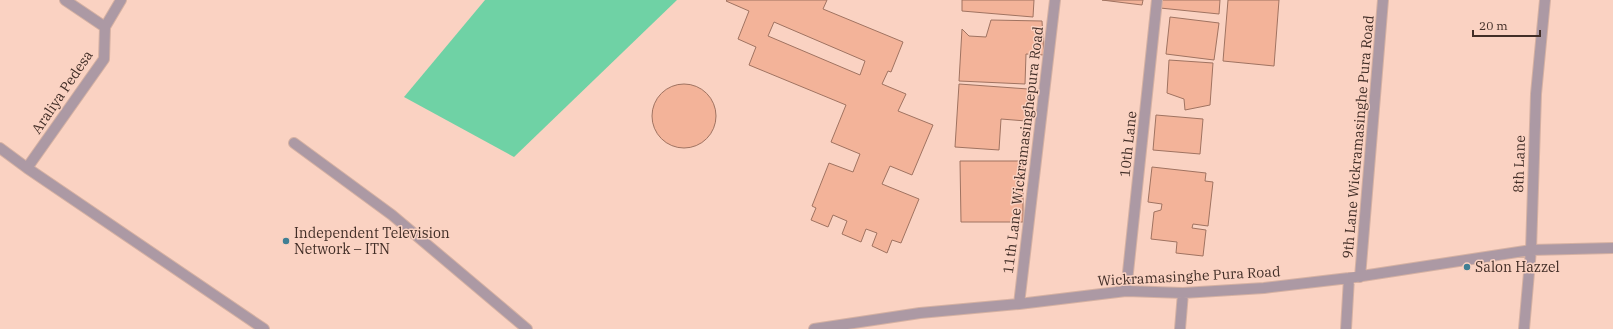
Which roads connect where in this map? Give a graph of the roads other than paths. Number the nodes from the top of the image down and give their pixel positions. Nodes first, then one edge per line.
1 (65, 0) edge
2 (121, 0) edge
3 (1055, 0) edge
4 (1157, 0) edge
5 (1384, 0) edge
6 (1545, 0) edge
7 (105, 27) junction
8 (294, 143) dead end
9 (0, 148) edge
10 (27, 168) junction
11 (1613, 248) edge
12 (1531, 250) junction
13 (1360, 277) junction
14 (1349, 278) junction
15 (1126, 291) junction
16 (1183, 293) junction
17 (1019, 304) junction
18 (264, 329) edge
19 (527, 329) edge
20 (814, 329) edge
21 (1180, 329) edge
22 (1346, 329) edge
23 (1524, 329) edge

1 - 7 street
2 - 7 street, Araliya Pedesa
3 - 17 street, 11th Lane Wickramasinghepura Road
4 - 15 street, 10th Lane
5 - 13 street, 9th Lane Wickramasinghe Pura Road
6 - 12 street, 8th Lane
7 - 10 street, Araliya Pedesa
8 - 19 street
9 - 10 street
10 - 18 street
11 - 12 street, Wickramasinghe Pura Road
12 - 13 street, Wickramasinghe Pura Road
12 - 23 street, 8th Lane
13 - 14 street, Wickramasinghe Pura Road
14 - 16 street, Wickramasinghe Pura Road
14 - 22 street, 9th Lane Wickramasinghe Pura Road
15 - 16 street, Wickramasinghe Pura Road
15 - 17 street, Wickramasinghe Pura Road
16 - 21 street
17 - 20 street, Wickramasinghe Pura Road

